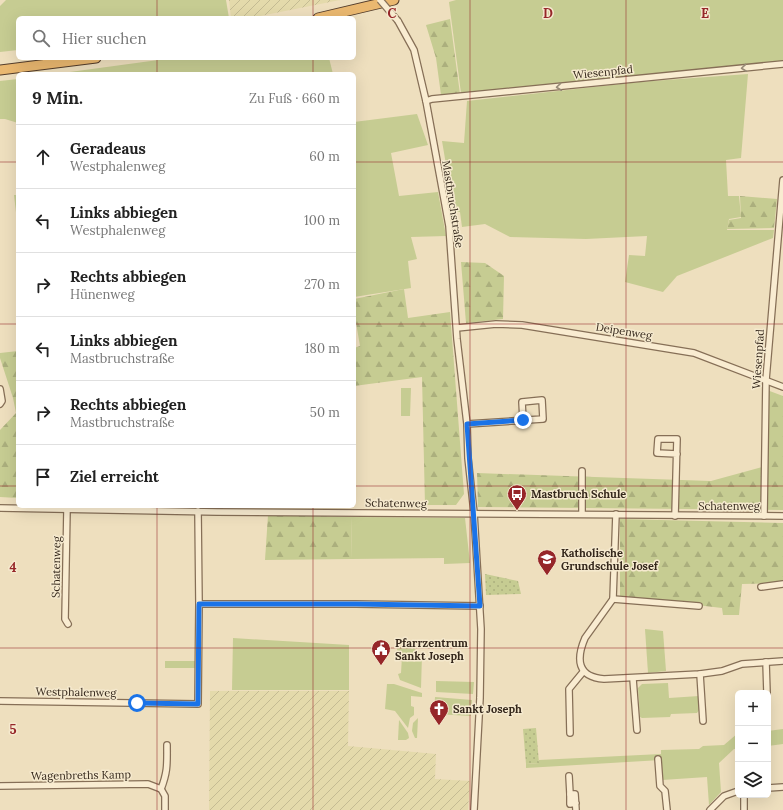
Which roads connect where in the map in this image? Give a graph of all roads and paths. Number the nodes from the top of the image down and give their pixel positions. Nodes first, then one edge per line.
1 (380, 0) edge
2 (394, 0) edge
3 (326, 16) edge
4 (80, 60) edge
5 (783, 64) edge
6 (0, 70) edge
7 (426, 101) junction
8 (783, 180) edge
9 (457, 328) junction
10 (766, 380) junction
11 (783, 387) edge
12 (0, 389) edge
13 (0, 404) edge
14 (523, 420) junction
15 (467, 424) junction
16 (677, 454) dead end
17 (582, 472) dead end
18 (0, 508) edge
19 (67, 509) junction
20 (198, 510) junction
21 (474, 513) junction
22 (582, 514) junction
23 (616, 514) junction
24 (675, 516) junction
25 (764, 516) junction
26 (783, 516) edge
27 (783, 584) edge
28 (761, 587) dead end
29 (614, 599) junction
30 (199, 604) junction
31 (480, 606) junction
32 (699, 606) dead end
33 (68, 624) dead end
34 (783, 661) edge
35 (766, 662) junction
36 (583, 672) junction
37 (700, 674) junction
38 (633, 679) junction
39 (767, 690) edge
40 (0, 701) edge
41 (703, 721) dead end
42 (637, 730) dead end
43 (570, 733) dead end
44 (167, 744) dead end
45 (658, 759) dead end
46 (569, 776) dead end
47 (0, 786) edge
48 (783, 787) edge
49 (771, 788) edge
50 (161, 789) junction
51 (735, 791) edge
52 (744, 798) edge
53 (165, 810) edge
54 (474, 810) edge
55 (576, 810) edge
56 (667, 810) edge
57 (710, 810) edge
58 (744, 810) edge

1 - 7 street, Mastbruchstraße, bridge
2 - 3 highway
4 - 6 highway
5 -> 7 street, Wiesenpfad
7 - 9 street, Mastbruchstraße
8 - 10 street, Wiesenpfad
9 - 10 street, Deipenweg
9 - 15 street, Mastbruchstraße
10 - 11 street, Deipenweg
10 - 25 street, Wiesenpfad
12 - 13 street
14 - 14 street
14 - 15 street
15 - 21 street, Mastbruchstraße
16 - 24 street
17 - 22 street
18 - 19 street, Schatenweg
19 - 20 street, Schatenweg
19 - 33 street, Schatenweg
20 - 21 street, Schatenweg
20 - 30 street, Westphalenweg
21 - 22 street, Schatenweg
21 - 31 street, Mastbruchstraße
22 - 23 street, Schatenweg
23 - 24 street, Schatenweg
23 - 29 street
24 - 25 street, Schatenweg
25 - 26 street, Schatenweg
27 - 28 street
29 - 32 street
29 - 36 street
30 - 31 street
30 - 40 street, Westphalenweg
31 - 54 street, Mastbruchstraße
34 - 35 street
35 - 37 street
35 - 39 street
36 - 38 street
36 - 43 street
37 - 38 street
37 - 41 street
38 - 42 street
44 - 50 street
45 - 56 street
46 - 55 street
47 - 50 street, Wagenbreths Kamp
48 - 49 street
50 - 53 street
51 - 57 street
52 - 58 street

